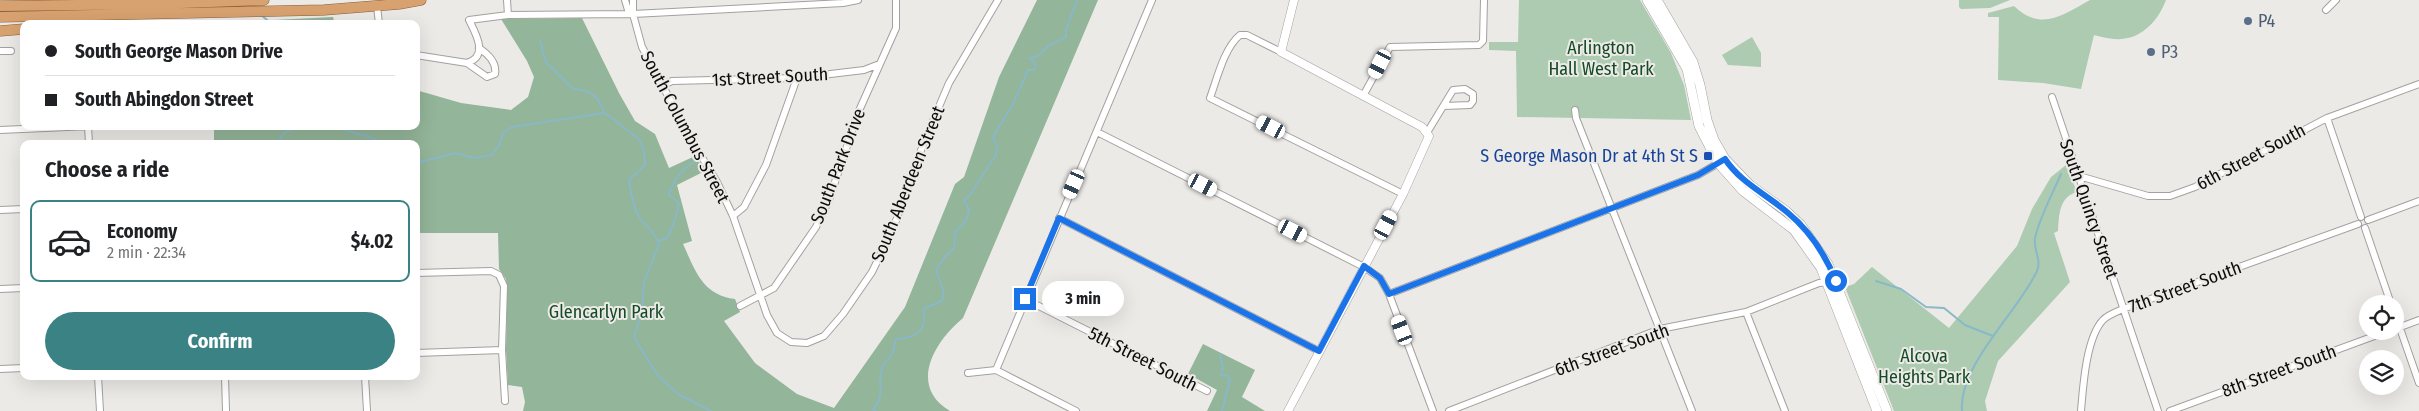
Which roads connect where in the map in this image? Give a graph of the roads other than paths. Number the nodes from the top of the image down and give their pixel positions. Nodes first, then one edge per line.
1 (100, 0) edge
2 (264, 0) edge
3 (421, 0) edge
4 (507, 0) edge
5 (626, 0) edge
6 (633, 0) edge
7 (858, 0) edge
8 (896, 0) edge
9 (998, 0) edge
10 (1152, 0) edge
11 (1294, 0) edge
12 (1484, 0) edge
13 (1647, 0) edge
14 (1657, 0) edge
15 (2336, 0) edge
16 (155, 4) junction
17 (0, 6) edge
18 (377, 6) junction
19 (2326, 10) dead end
20 (633, 14) junction
21 (155, 15) junction
22 (508, 15) junction
23 (0, 18) edge
24 (111, 20) edge
25 (379, 20) edge
26 (20, 29) edge
27 (0, 31) edge
28 (479, 48) junction
29 (0, 51) edge
30 (12, 51) dead end
31 (1281, 52) junction
32 (420, 55) edge
33 (468, 63) junction
34 (878, 65) junction
35 (797, 78) junction
36 (663, 84) junction
37 (2419, 84) edge
38 (1363, 96) junction
39 (2052, 97) dead end
40 (1444, 106) dead end
41 (1575, 110) dead end
42 (2327, 118) junction
43 (20, 129) edge
44 (0, 130) edge
45 (1097, 132) junction
46 (1428, 132) junction
47 (1722, 161) junction
48 (2079, 176) junction
49 (1403, 194) junction
50 (2419, 201) edge
51 (20, 208) edge
52 (1613, 208) junction
53 (0, 210) edge
54 (732, 216) junction
55 (2361, 217) junction
56 (1059, 218) junction
57 (2368, 220) junction
58 (2358, 224) junction
59 (2365, 228) junction
60 (1364, 266) junction
61 (420, 273) edge
62 (1831, 281) junction
63 (20, 288) edge
64 (0, 289) edge
65 (1389, 294) junction
66 (2389, 295) edge
67 (760, 297) junction
68 (1025, 299) junction
69 (740, 306) dead end
70 (2123, 309) junction
71 (1746, 312) junction
72 (2419, 320) edge
73 (2404, 325) edge
74 (1660, 329) junction
75 (2363, 340) edge
76 (2402, 340) edge
77 (502, 350) junction
78 (1319, 351) junction
79 (420, 353) edge
80 (20, 368) edge
81 (0, 369) edge
82 (996, 370) junction
83 (968, 373) dead end
84 (98, 380) edge
85 (224, 380) edge
86 (365, 380) edge
87 (2419, 383) edge
88 (1207, 391) dead end
89 (505, 401) dead end
90 (100, 411) edge
91 (226, 411) edge
92 (367, 411) edge
93 (1076, 411) edge
94 (1288, 411) edge
95 (1433, 411) edge
96 (1449, 411) edge
97 (1692, 411) edge
98 (1785, 411) edge
99 (1877, 411) edge
100 (1886, 411) edge
101 (2081, 411) edge
102 (2158, 411) edge
103 (2170, 411) edge

1 - 16 highway
2 - 16 highway
3 - 18 highway
4 - 22 street
5 - 20 street, South Columbus Street
6 - 20 street, South Columbus Street
7 - 20 street
8 - 34 street, South Park Drive
9 - 67 street, South Aberdeen Street
10 - 45 street
11 - 31 street
12 - 38 street
13 - 47 main road
14 - 47 main road
15 - 19 street
16 - 17 highway
18 - 21 highway
18 - 25 street
20 - 22 street
20 - 36 street, South Columbus Street
21 - 23 highway
21 - 24 highway
22 - 28 street
26 - 27 highway
28 - 33 street
28 - 33 street
29 - 30 street
31 - 38 street
31 - 49 street
32 - 33 street
34 - 35 street, 1st Street South
34 - 67 street, South Park Drive
35 - 36 street, 1st Street South
35 - 54 street
36 - 54 street, South Columbus Street
37 - 42 street, 6th Street South
38 - 46 street
39 - 48 street, South Quincy Street
40 - 46 street
41 - 52 street
42 - 48 street, 6th Street South
42 - 55 street
43 - 44 street
45 - 56 street
45 - 60 street
46 - 49 street
47 - 52 street
47 - 62 main road
48 - 70 street, South Quincy Street
49 - 60 street
50 - 57 street
51 - 53 street
52 - 65 street
52 - 74 street
54 - 67 street, South Columbus Street
55 - 57 street
55 - 58 street
56 - 68 street
56 - 78 street
57 - 59 street
58 - 59 street
58 - 70 street, 7th Street South
59 - 66 street
60 - 65 street
60 - 78 street
61 - 77 street
62 - 71 street, 6th Street South
62 - 99 main road
62 - 100 main road
63 - 64 street
65 - 95 street
67 - 69 street, South Park Drive
68 - 82 street
68 - 88 street, 5th Street South
70 - 101 street, 7th Street South
70 - 102 street, South Quincy Street
71 - 74 street, 6th Street South
71 - 98 street
72 - 73 street
74 - 96 street, 6th Street South
74 - 97 street
75 - 103 street, 8th Street South
76 - 87 street
77 - 79 street
77 - 89 street
78 - 94 street
80 - 81 street
82 - 83 street
82 - 93 street
84 - 90 street
85 - 91 street
86 - 92 street

